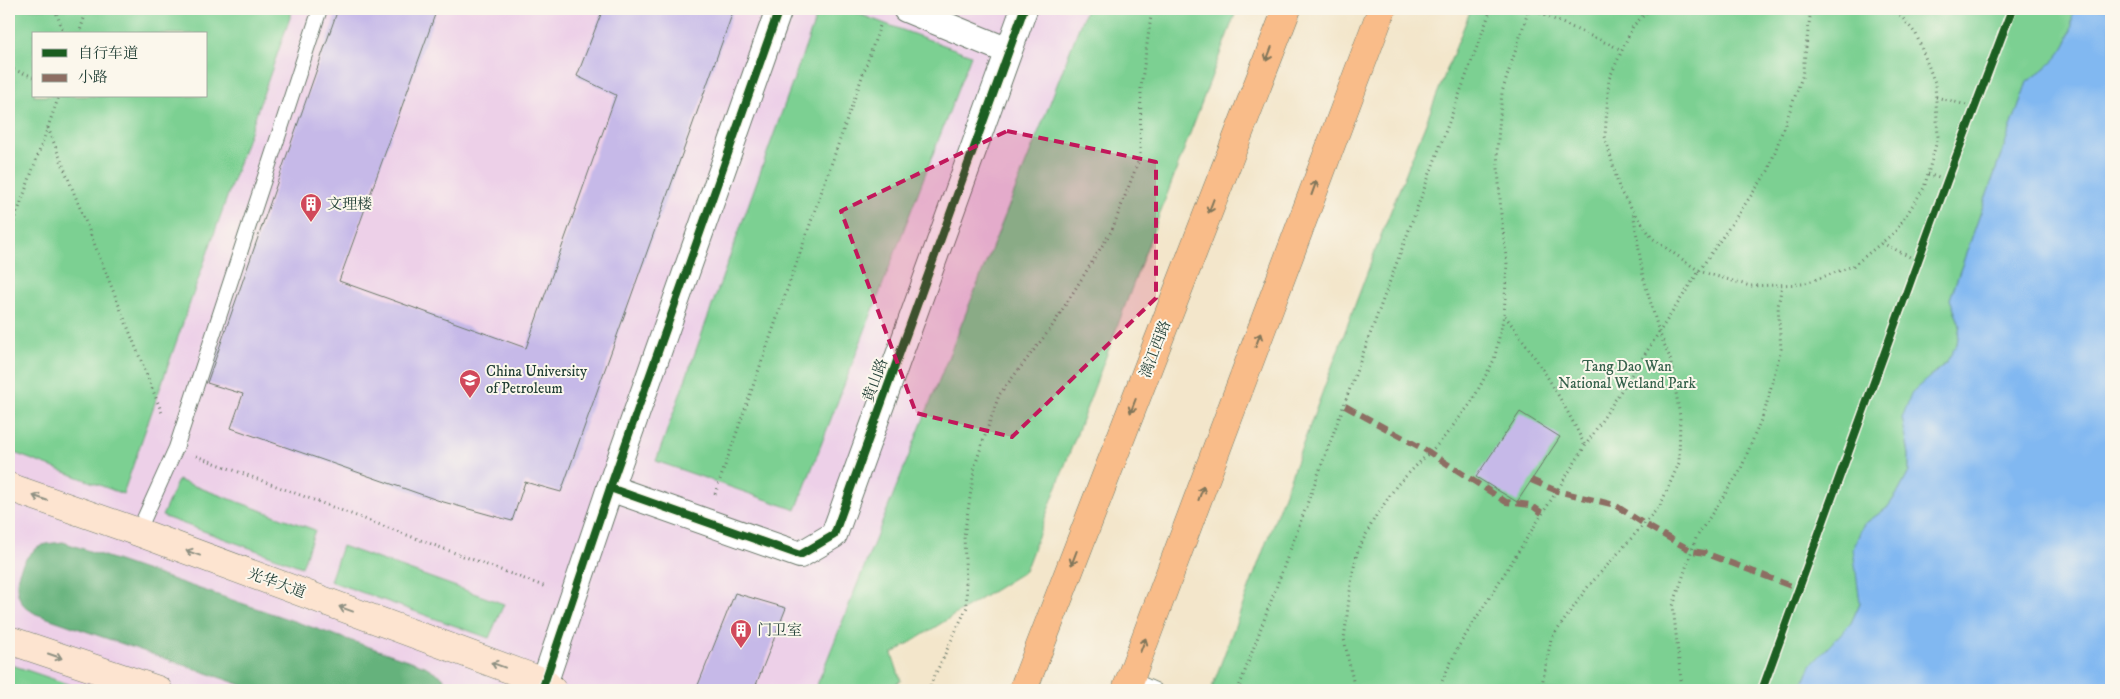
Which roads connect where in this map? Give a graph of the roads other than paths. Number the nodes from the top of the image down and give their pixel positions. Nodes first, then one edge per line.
1 (320, 9) edge
2 (779, 9) edge
3 (906, 9) edge
4 (1024, 9) edge
5 (1287, 9) edge
6 (1382, 9) edge
7 (1008, 51) junction
8 (9, 487) edge
9 (610, 488) junction
10 (138, 532) junction
11 (9, 640) edge
12 (1128, 685) edge
13 (546, 688) edge
14 (158, 690) edge
15 (1023, 690) edge
16 (1155, 690) edge

1 - 10 lane
2 - 9 street
3 - 7 street
4 - 7 street, 黄山路
5 -> 15 main road, 漓江西路
12 -> 6 main road
7 - 9 street, 黄山路
10 -> 8 street, 光华大道
9 - 13 street
13 -> 10 street, 光华大道
11 -> 14 street
12 - 16 lane

